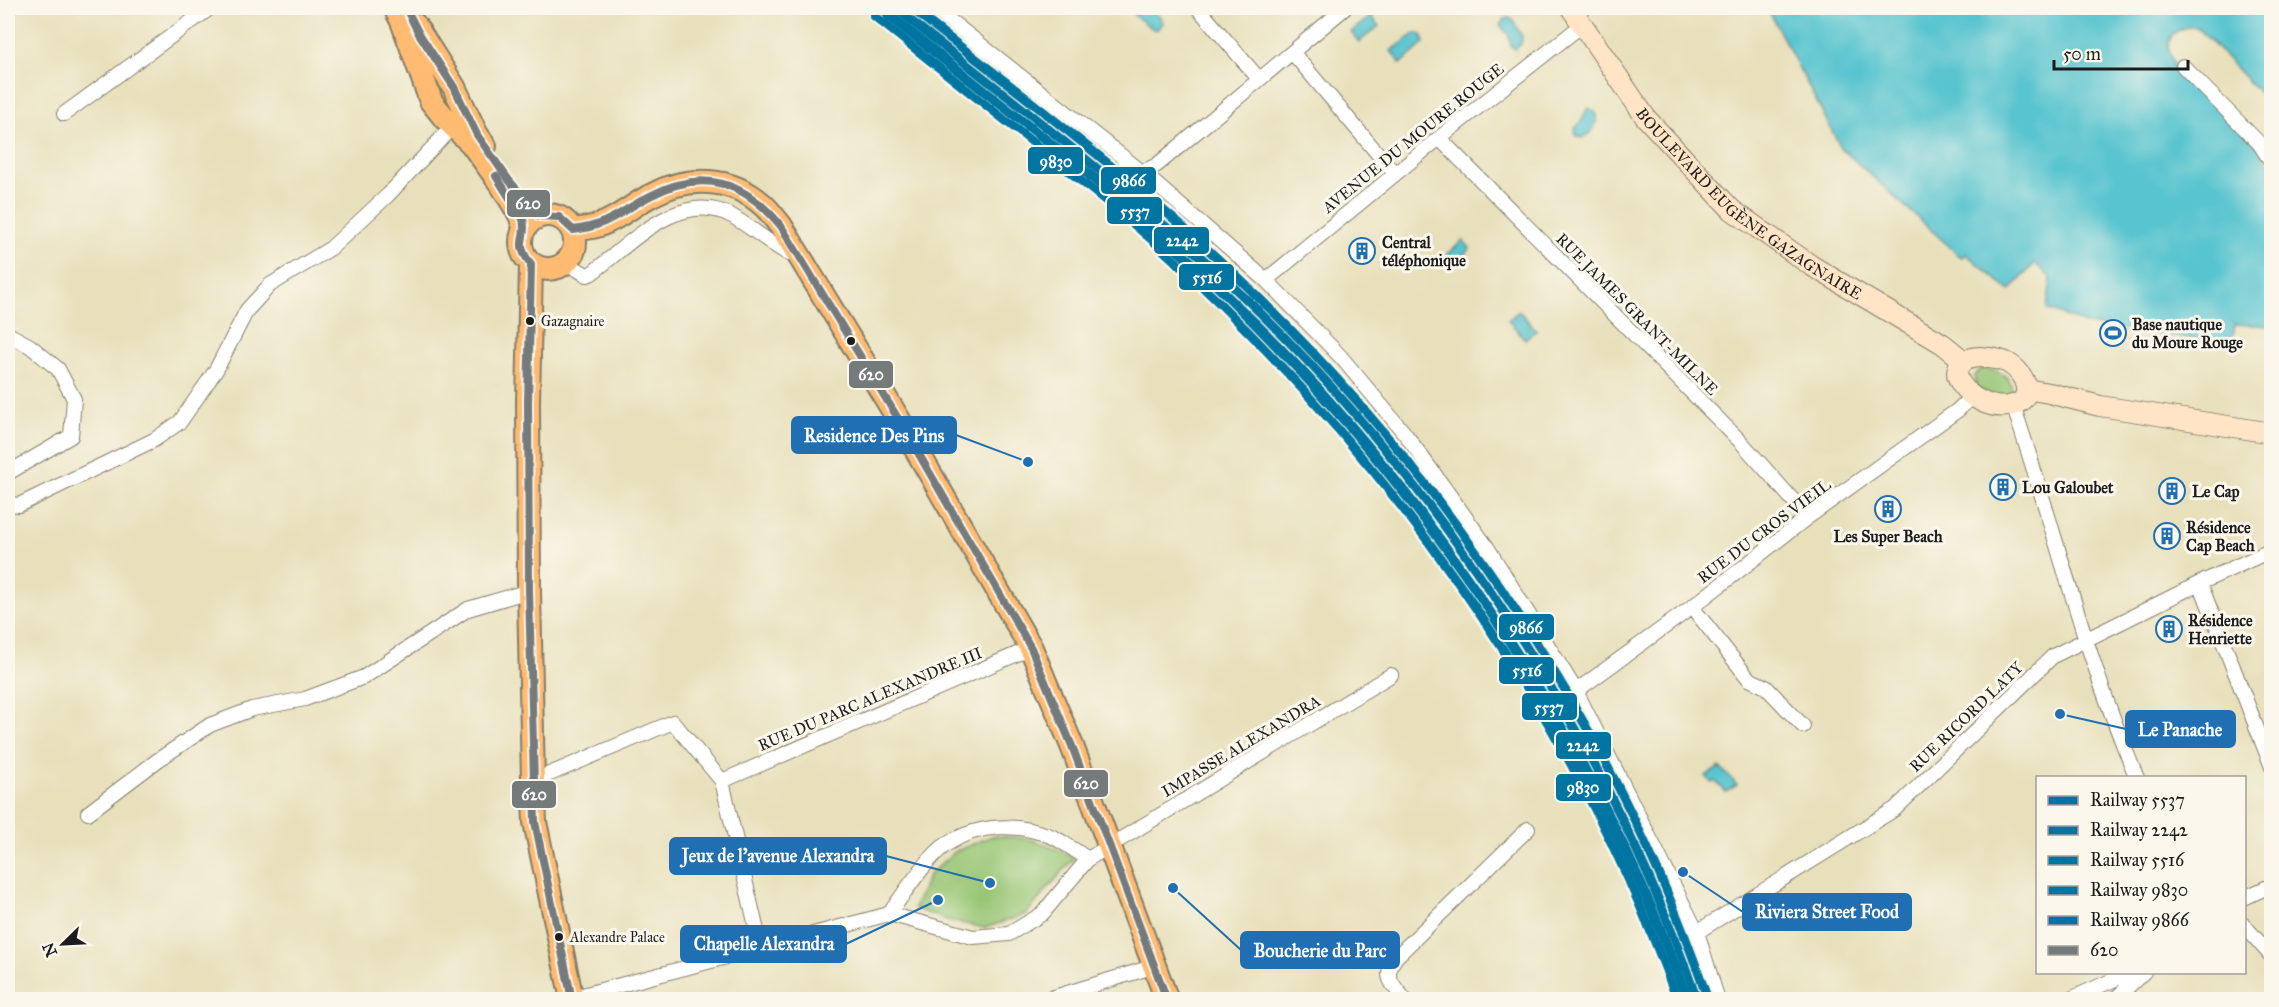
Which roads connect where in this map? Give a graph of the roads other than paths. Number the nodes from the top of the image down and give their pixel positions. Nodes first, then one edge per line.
1 (210, 8) edge
2 (395, 8) edge
3 (406, 8) edge
4 (934, 8) edge
5 (1198, 8) edge
6 (1345, 8) edge
7 (1571, 8) edge
8 (1582, 25) junction
9 (1292, 52) junction
10 (2182, 66) dead end
11 (1259, 79) junction
12 (64, 114) dead end
13 (453, 126) junction
14 (1439, 138) junction
15 (2271, 163) edge
16 (1142, 172) junction
17 (1395, 174) junction
18 (532, 221) junction
19 (573, 230) junction
20 (796, 250) junction
21 (566, 263) junction
22 (531, 264) junction
23 (1266, 280) junction
24 (8, 334) edge
25 (1964, 361) junction
26 (2026, 389) junction
27 (1971, 397) junction
28 (2013, 405) junction
29 (2271, 433) edge
30 (8, 474) edge
31 (8, 504) edge
32 (1808, 517) junction
33 (2271, 550) edge
34 (2200, 583) junction
35 (529, 591) junction
36 (1692, 607) junction
37 (2085, 640) junction
38 (1031, 648) junction
39 (1391, 675) dead end
40 (1576, 692) junction
41 (1803, 726) dead end
42 (2271, 767) edge
43 (2137, 776) edge
44 (533, 781) junction
45 (722, 781) junction
46 (88, 813) dead end
47 (1528, 829) dead end
48 (1109, 847) junction
49 (1088, 859) junction
50 (2271, 885) edge
51 (2246, 897) edge
52 (889, 914) junction
53 (2246, 927) edge
54 (1697, 932) junction
55 (761, 948) junction
56 (2271, 957) edge
57 (1155, 966) junction
58 (2126, 974) edge
59 (2142, 974) edge
60 (572, 999) edge
61 (1045, 999) edge
62 (1167, 999) edge
63 (1405, 999) edge
64 (1718, 999) edge
65 (2068, 999) edge
66 (2114, 999) edge

1 - 12 street
2 - 13 main road
3 - 18 main road
4 - 16 street
5 - 11 street
6 - 9 street
7 - 8 street, BOULEVARD EUGÈNE GAZAGNAIRE
8 - 14 street, AVENUE DU MOURE ROUGE
8 - 25 street, BOULEVARD EUGÈNE GAZAGNAIRE
9 - 11 street
9 - 17 street
10 - 15 street
11 - 16 street
13 - 18 main road
13 - 31 street
14 - 17 street, AVENUE DU MOURE ROUGE
14 - 32 street, RUE JAMES GRANT-MILNE
16 - 23 street
17 - 23 street, AVENUE DU MOURE ROUGE
18 - 19 main road
18 - 22 main road
19 - 20 main road
19 - 21 main road
20 - 21 street
20 - 38 main road
21 - 22 main road
22 - 35 main road
23 - 40 street
24 - 30 street
25 - 26 street
25 - 27 street
26 - 28 street
26 - 29 street
27 - 28 street
27 - 32 street, RUE DU CROS VIEIL
28 - 37 street
32 - 36 street, RUE DU CROS VIEIL
33 - 34 street, RUE RICORD LATY
34 - 37 street, RUE RICORD LATY
34 - 42 street
35 - 44 main road
35 - 46 street
36 - 40 street, RUE DU CROS VIEIL
36 - 41 street
37 - 43 street
37 - 54 street, RUE RICORD LATY
38 - 45 street, RUE DU PARC ALEXANDRE III
38 - 48 main road
39 - 48 street, IMPASSE ALEXANDRA
40 - 54 street
44 - 45 street
44 - 60 main road
45 - 55 street
47 - 63 street
48 - 49 street, IMPASSE ALEXANDRA
48 - 57 main road
49 - 52 street
49 - 52 street
50 - 51 street
52 - 55 street
53 - 56 street
54 - 64 street
55 - 60 street
57 - 61 street
57 - 62 main road
58 - 65 street
59 - 66 street

